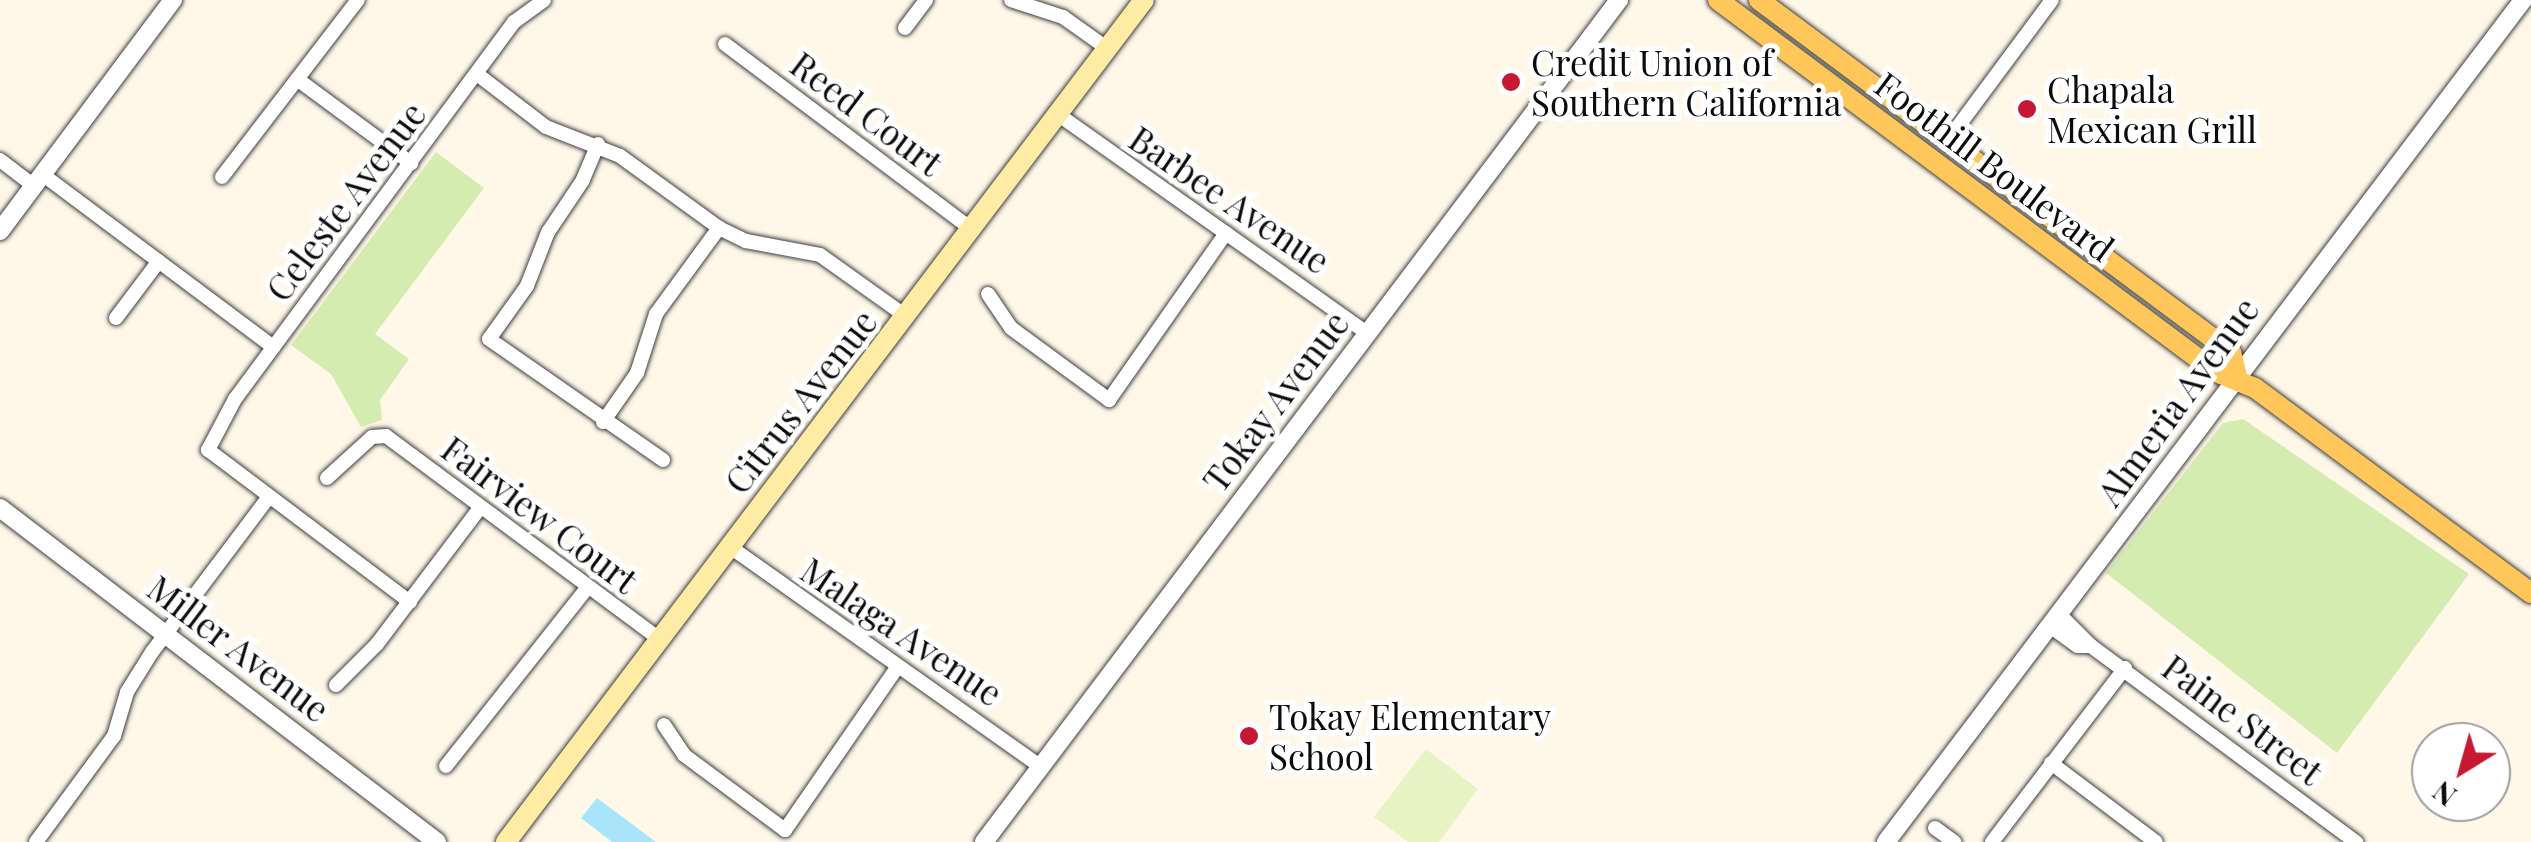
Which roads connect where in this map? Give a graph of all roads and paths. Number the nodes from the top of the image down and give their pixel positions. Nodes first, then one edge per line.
1 (173, 0) edge
2 (358, 0) edge
3 (544, 0) edge
4 (926, 0) edge
5 (1010, 0) edge
6 (1144, 0) edge
7 (1618, 0) edge
8 (1718, 0) edge
9 (1759, 0) edge
10 (2052, 0) edge
11 (2523, 0) edge
12 (904, 28) dead end
13 (724, 44) dead end
14 (1108, 49) junction
15 (477, 74) junction
16 (297, 79) junction
17 (1059, 115) junction
18 (1948, 140) junction
19 (598, 144) junction
20 (0, 160) edge
21 (411, 163) junction
22 (222, 177) dead end
23 (38, 180) junction
24 (719, 228) junction
25 (973, 230) junction
26 (0, 231) edge
27 (1226, 233) junction
28 (159, 261) junction
29 (988, 294) dead end
30 (906, 317) junction
31 (116, 318) dead end
32 (1367, 333) junction
33 (274, 347) junction
34 (2237, 376) junction
35 (603, 422) junction
36 (663, 460) dead end
37 (327, 478) dead end
38 (269, 497) junction
39 (0, 508) edge
40 (480, 508) junction
41 (729, 546) junction
42 (588, 587) junction
43 (2531, 593) edge
44 (410, 602) junction
45 (2054, 620) junction
46 (167, 633) junction
47 (658, 638) junction
48 (898, 666) junction
49 (2125, 668) junction
50 (336, 685) dead end
51 (664, 725) dead end
52 (2051, 763) junction
53 (446, 766) dead end
54 (1041, 767) junction
55 (1936, 828) dead end
56 (36, 842) edge
57 (437, 842) edge
58 (506, 842) edge
59 (984, 842) edge
60 (1886, 842) edge
61 (1954, 842) edge
62 (1992, 842) edge
63 (2156, 842) edge
64 (2356, 842) edge

1 - 23 street
2 - 16 street
3 - 15 street, Celeste Avenue
4 - 12 street
5 - 14 street
6 - 14 main road, Citrus Avenue
7 - 32 street, Tokay Avenue
8 - 34 main road, Foothill Boulevard
9 - 18 main road, Foothill Boulevard
10 - 18 street
11 - 34 street, Almeria Avenue
13 - 25 street, Reed Court
14 - 17 main road, Citrus Avenue
15 - 19 street
15 - 21 street, Celeste Avenue
16 - 21 street
16 - 22 street
17 - 25 main road, Citrus Avenue
17 - 27 street, Barbee Avenue
18 - 34 main road, Foothill Boulevard
19 - 24 street
19 - 35 street
20 - 23 street
21 - 33 street, Celeste Avenue
23 - 26 street
23 - 28 street
24 - 30 street
24 - 35 street
25 - 30 main road, Citrus Avenue
27 - 29 street
27 - 32 street, Barbee Avenue
28 - 31 street
28 - 33 street
30 - 41 main road, Citrus Avenue
32 - 54 street, Tokay Avenue
33 - 38 street, Celeste Avenue
34 - 43 main road, Foothill Boulevard
34 - 45 street, Almeria Avenue
35 - 36 street
37 - 40 street, Fairview Court
38 - 44 street
38 - 46 street
39 - 46 street, Miller Avenue
40 - 42 street, Fairview Court
40 - 44 street
41 - 47 main road, Citrus Avenue
41 - 48 street, Malaga Avenue
42 - 47 street, Fairview Court
42 - 53 street
44 - 50 street
45 - 49 street, Paine Street
45 - 60 street, Almeria Avenue
46 - 56 street
46 - 57 street, Miller Avenue
47 - 58 main road, Citrus Avenue
48 - 51 street
48 - 54 street, Malaga Avenue
49 - 52 street
49 - 64 street, Paine Street
52 - 62 street
52 - 63 street
54 - 59 street, Tokay Avenue
55 - 61 street

